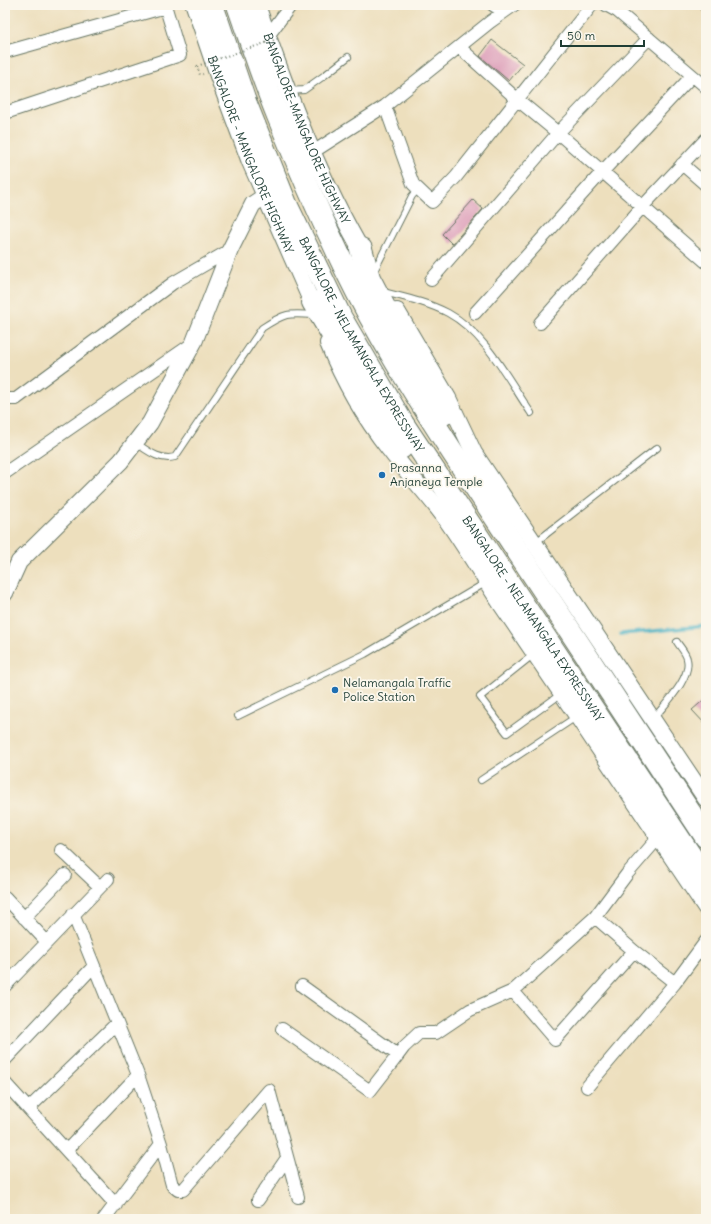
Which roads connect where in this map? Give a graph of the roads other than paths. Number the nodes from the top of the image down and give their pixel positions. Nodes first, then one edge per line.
1 (194, 5) edge
2 (212, 5) edge
3 (238, 5) edge
4 (257, 5) edge
5 (291, 5) edge
6 (493, 5) edge
7 (514, 5) edge
8 (592, 5) edge
9 (606, 5) edge
10 (165, 6) edge
11 (504, 12) junction
12 (274, 37) junction
13 (649, 38) junction
14 (459, 47) junction
15 (5, 52) edge
16 (348, 57) dead end
17 (692, 76) junction
18 (706, 87) edge
19 (287, 91) junction
20 (518, 100) junction
21 (385, 106) junction
22 (5, 113) edge
23 (558, 133) junction
24 (706, 138) edge
25 (313, 152) junction
26 (682, 164) junction
27 (603, 171) junction
28 (706, 185) edge
29 (418, 190) junction
30 (265, 196) junction
31 (643, 206) junction
32 (361, 249) junction
33 (230, 250) junction
34 (706, 262) edge
35 (374, 271) junction
36 (431, 280) dead end
37 (387, 293) junction
38 (315, 308) junction
39 (475, 313) dead end
40 (540, 323) dead end
41 (194, 342) junction
42 (5, 399) edge
43 (531, 413) dead end
44 (135, 443) junction
45 (657, 448) dead end
46 (453, 453) junction
47 (5, 473) edge
48 (461, 512) junction
49 (534, 543) junction
50 (486, 582) junction
51 (5, 593) edge
52 (677, 642) dead end
53 (535, 654) junction
54 (562, 693) junction
55 (238, 716) dead end
56 (578, 716) junction
57 (653, 720) junction
58 (481, 780) dead end
59 (706, 799) edge
60 (659, 837) junction
61 (706, 837) edge
62 (62, 850) dead end
63 (65, 875) dead end
64 (706, 879) edge
65 (5, 897) edge
66 (706, 908) edge
67 (73, 914) junction
68 (595, 917) junction
69 (24, 918) junction
70 (706, 941) edge
71 (47, 942) junction
72 (634, 951) junction
73 (93, 966) junction
74 (675, 983) junction
75 (5, 986) edge
76 (302, 986) dead end
77 (513, 991) junction
78 (117, 1023) junction
79 (282, 1029) dead end
80 (398, 1055) junction
81 (5, 1060) edge
82 (138, 1075) junction
83 (5, 1082) edge
84 (587, 1087) dead end
85 (29, 1108) junction
86 (161, 1144) junction
87 (67, 1150) junction
88 (287, 1158) junction
89 (298, 1197) dead end
90 (258, 1200) dead end
91 (116, 1204) junction
92 (104, 1219) edge

1 - 30 street, BANGALORE - MANGALORE HIGHWAY
2 - 48 highway, BANGALORE - NELAMANGALA EXPRESSWAY
3 - 46 highway, BANGALORE - NELAMANGALA EXPRESSWAY
4 - 12 street, BANGALORE-MANGALORE HIGHWAY
5 - 12 street
6 - 11 street
7 - 11 street
8 - 20 street
9 - 13 street
10 - 15 street
10 - 22 street
11 - 14 street
12 - 19 street, BANGALORE-MANGALORE HIGHWAY
13 - 17 street
13 - 23 street
14 - 20 street
14 - 21 street
16 - 19 lane
17 - 18 street
17 - 27 street
19 - 25 street, BANGALORE-MANGALORE HIGHWAY
20 - 23 street
20 - 29 street
21 - 25 street
21 - 29 street
23 - 27 street
23 - 36 street
24 - 26 street
25 - 32 street, BANGALORE-MANGALORE HIGHWAY
26 - 28 street
26 - 31 street
27 - 31 street
27 - 39 street
29 - 35 lane
30 - 33 street
30 - 38 street, BANGALORE - MANGALORE HIGHWAY
31 - 34 street
31 - 40 street
32 - 35 street, BANGALORE-MANGALORE HIGHWAY
32 - 46 highway
33 - 41 street
33 - 42 street
35 - 37 street, BANGALORE-MANGALORE HIGHWAY
37 - 43 lane
37 - 49 street, BANGALORE-MANGALORE HIGHWAY
38 - 44 lane
38 - 48 highway
38 - 50 street, BANGALORE - MANGALORE HIGHWAY
41 - 44 street
41 - 47 street
44 - 51 street
45 - 49 lane
46 - 61 highway, BANGALORE - NELAMANGALA EXPRESSWAY
48 - 64 highway, BANGALORE - NELAMANGALA EXPRESSWAY
49 - 57 street, BANGALORE-MANGALORE HIGHWAY
50 - 53 street, BANGALORE - MANGALORE HIGHWAY
50 - 55 lane
52 - 57 lane
53 - 54 street, BANGALORE - MANGALORE HIGHWAY
53 - 54 lane
54 - 56 street, BANGALORE - MANGALORE HIGHWAY
56 - 58 lane
56 - 60 street, BANGALORE - MANGALORE HIGHWAY
57 - 59 street, BANGALORE-MANGALORE HIGHWAY
60 - 66 street, BANGALORE - MANGALORE HIGHWAY
60 - 68 street
62 - 67 street
63 - 69 street
65 - 69 street
67 - 71 street
67 - 73 street
68 - 72 street
68 - 77 street
69 - 71 street
70 - 74 street
71 - 75 street
72 - 74 street
72 - 77 street
73 - 78 street
73 - 81 street
74 - 84 street
76 - 80 street
77 - 80 street
78 - 82 street
78 - 85 street
79 - 80 street
82 - 86 street
82 - 87 street
83 - 85 street
85 - 87 street
86 - 88 street
86 - 91 street
87 - 91 street
88 - 89 street
88 - 90 street
91 - 92 street

